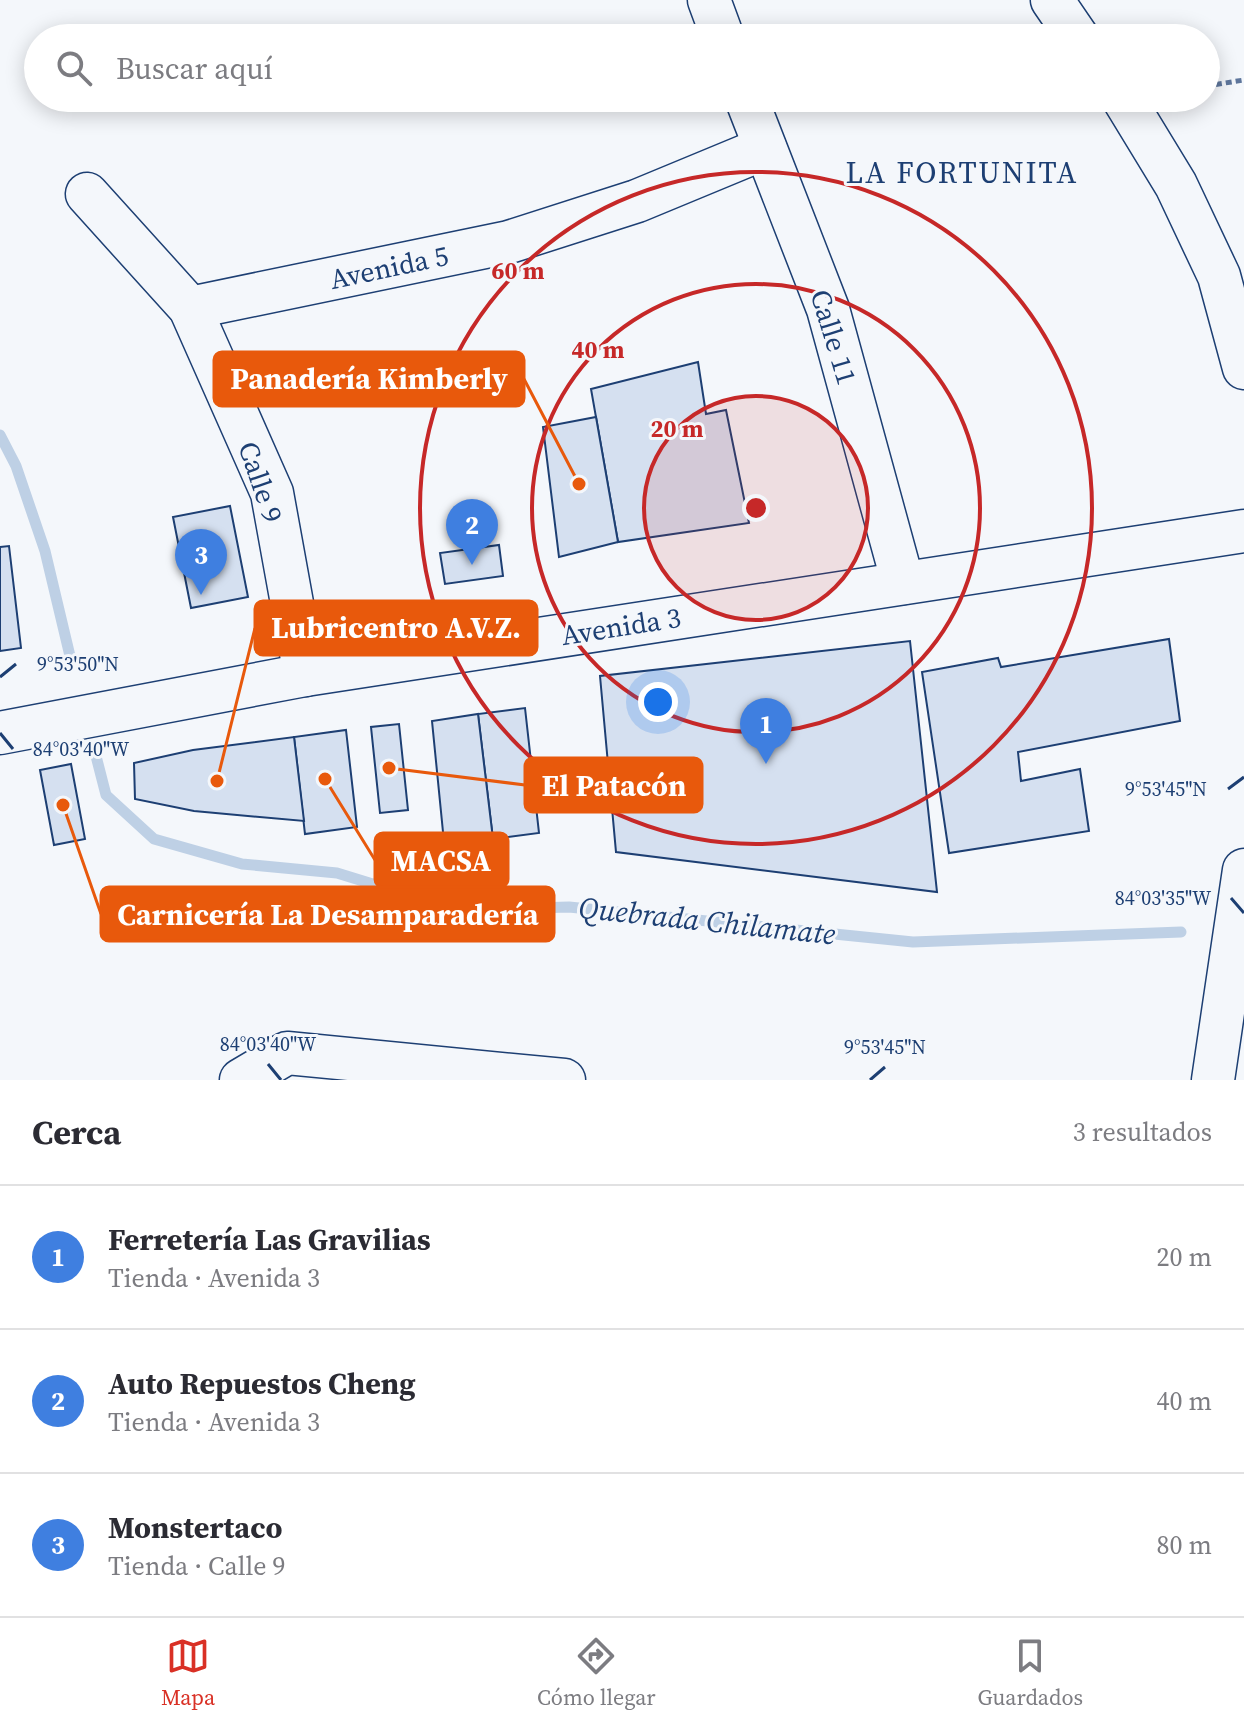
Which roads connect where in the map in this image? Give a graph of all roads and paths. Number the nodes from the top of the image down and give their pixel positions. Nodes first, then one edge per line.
1 (709, 0) edge
2 (1052, 0) edge
3 (718, 24) edge
4 (1068, 24) edge
5 (1244, 80) edge
6 (1220, 84) edge
7 (751, 112) edge
8 (1132, 112) edge
9 (765, 148) junction
10 (87, 194) dead end
11 (190, 308) junction
12 (1244, 368) edge
13 (1244, 531) edge
14 (903, 583) junction
15 (305, 675) junction
16 (0, 733) edge
17 (1244, 870) edge
18 (1207, 1079) edge
19 (241, 1080) edge
20 (564, 1080) edge

1 - 3 street
2 - 4 street
5 - 6 path
7 - 9 street, Calle 11
8 - 12 street
9 - 11 street, Avenida 5
9 - 14 street, Calle 11
10 - 11 street, Calle 9
11 - 15 street, Calle 9
13 - 14 street, Avenida 3
14 - 15 street, Avenida 3
15 - 16 street, Avenida 3
17 - 18 street
19 - 20 street

